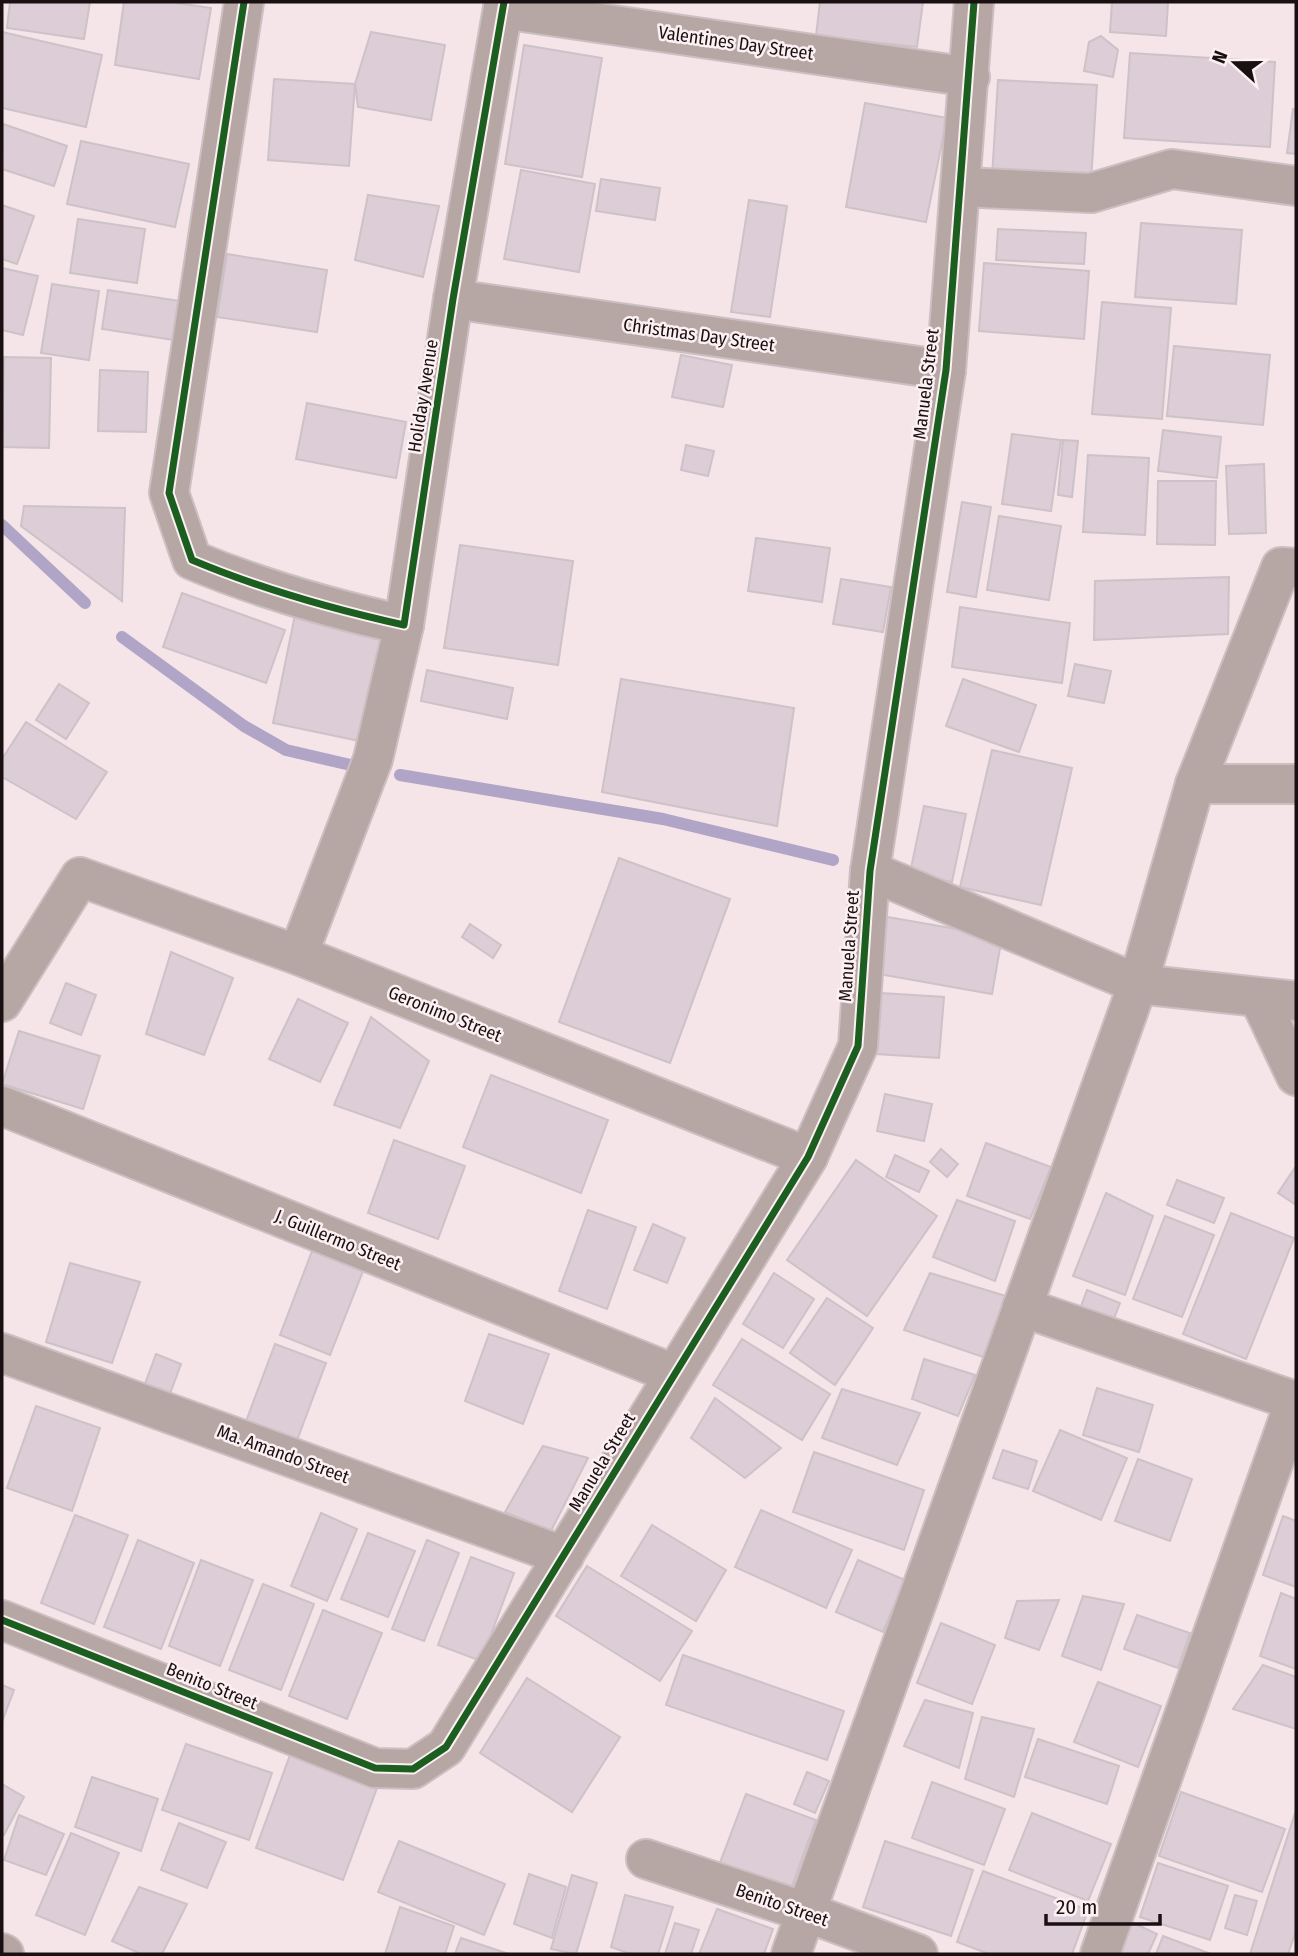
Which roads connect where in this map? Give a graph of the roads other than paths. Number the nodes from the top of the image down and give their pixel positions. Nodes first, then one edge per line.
1 (244, 2) edge
2 (974, 2) edge
3 (504, 6) edge
4 (970, 77) junction
5 (1296, 186) edge
6 (961, 187) junction
7 (453, 299) junction
8 (946, 370) junction
9 (1296, 568) edge
10 (404, 625) junction
11 (1195, 784) junction
12 (1296, 784) edge
13 (870, 871) junction
14 (298, 955) junction
15 (1138, 984) junction
16 (1278, 999) edge
17 (2, 1002) edge
18 (1296, 1076) edge
19 (2, 1106) edge
20 (808, 1157) junction
21 (1022, 1307) junction
22 (2, 1353) edge
23 (674, 1374) junction
24 (564, 1556) junction
25 (2, 1620) edge
26 (413, 1769) joint
27 (646, 1858) dead end
28 (806, 1912) junction
29 (791, 1954) edge
30 (918, 1954) edge
31 (1100, 1954) edge

1 - 10 street
2 - 4 street, Manuela Street
3 - 4 street, Valentines Day Street
3 - 7 street, Holiday Avenue
4 - 6 street, Manuela Street
5 - 6 street
6 - 8 street, Manuela Street
7 - 8 street, Christmas Day Street
7 - 10 street, Holiday Avenue
8 - 13 street, Manuela Street
9 - 11 street
10 - 14 street, Holiday Avenue
11 - 12 street
11 - 15 street
13 - 15 street
13 - 20 street, Manuela Street
14 - 17 street, Geronimo Street
14 - 20 street, Geronimo Street
15 - 16 street
15 - 21 street
16 - 18 street
19 - 23 street, J. Guillermo Street
20 - 23 street, Manuela Street
21 - 28 street
21 - 31 street
22 - 24 street, Ma. Amando Street
23 - 24 street, Manuela Street
24 - 26 street, Manuela Street
25 - 26 street, Benito Street
27 - 28 street, Benito Street
28 - 29 street
28 - 30 street, Benito Street

